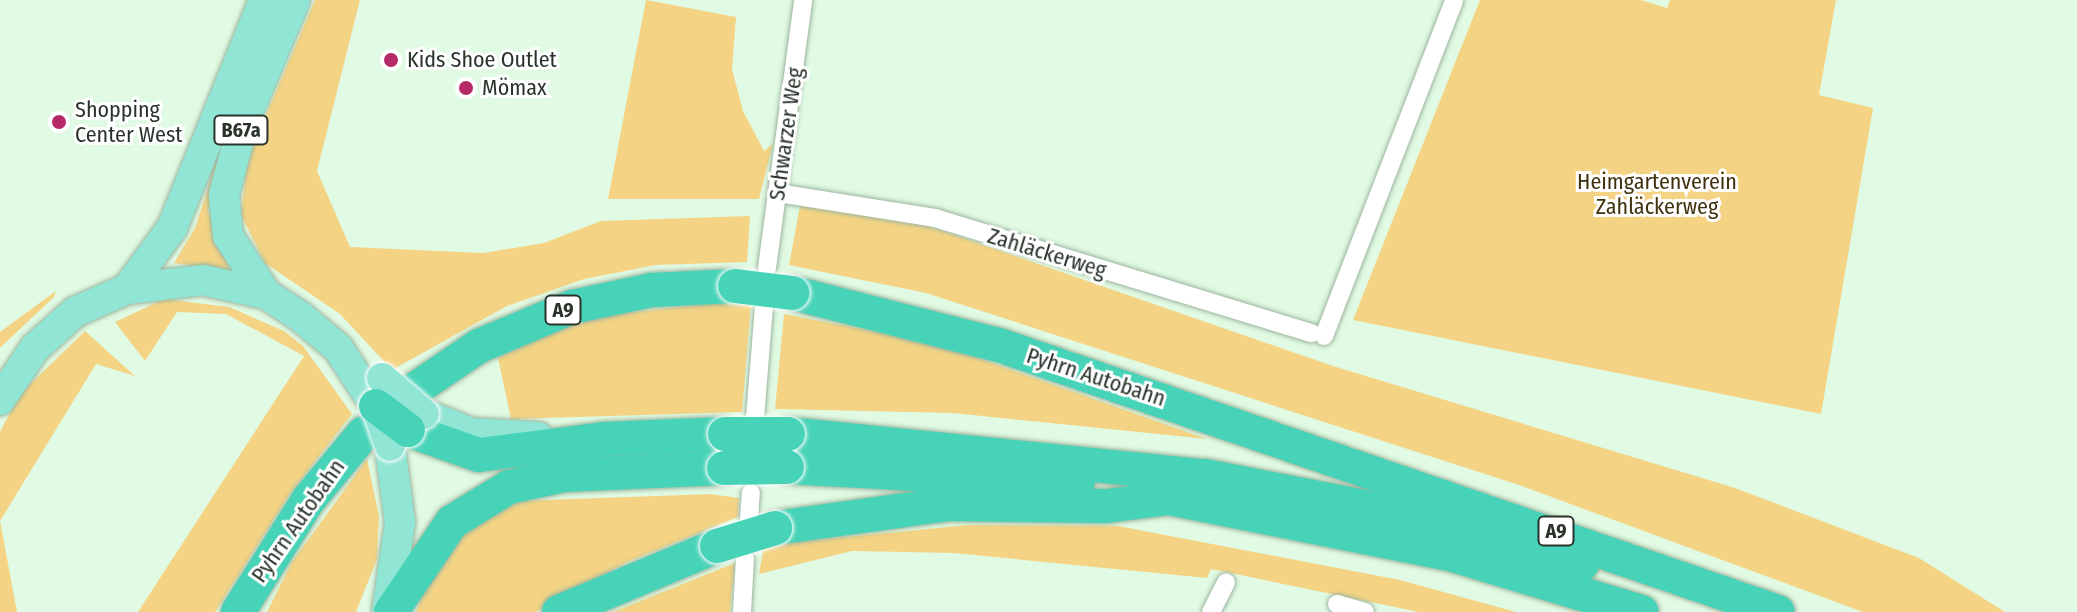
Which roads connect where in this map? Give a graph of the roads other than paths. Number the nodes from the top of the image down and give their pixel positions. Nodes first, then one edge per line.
1 (264, 0) edge
2 (295, 0) edge
3 (803, 0) edge
4 (1454, 0) edge
5 (778, 193) junction
6 (244, 263) junction
7 (767, 268) dead end
8 (266, 294) junction
9 (101, 300) junction
10 (778, 300) junction
11 (2, 391) edge
12 (390, 411) junction
13 (755, 418) dead end
14 (787, 450) junction
15 (751, 493) dead end
16 (1169, 498) junction
17 (762, 524) junction
18 (731, 552) junction
19 (1226, 583) dead end
20 (1337, 604) dead end
21 (238, 612) edge
22 (389, 612) edge
23 (559, 612) edge
24 (742, 612) edge
25 (1211, 612) edge
26 (1365, 612) edge
27 (1642, 612) edge
28 (1727, 612) edge
29 (1778, 612) edge

1 - 9 main road, B67a
2 - 6 main road, B67a
3 - 5 street, Schwarzer Weg
4 - 5 street, Zahläckerweg
5 - 7 street, Schwarzer Weg
6 - 8 main road, B67a
6 - 12 main road
8 - 9 main road
8 - 12 main road
9 - 11 main road
10 - 12 highway, Pyhrn Autobahn / A9, bridge
10 - 13 street
10 - 29 highway, Pyhrn Autobahn / A9
12 - 14 highway, bridge
12 - 21 highway, Pyhrn Autobahn / A9
12 - 22 main road
14 - 16 highway
14 - 22 highway, bridge
14 - 28 highway
15 - 17 street
16 - 17 highway, A9
16 - 27 highway, A9
17 - 18 highway, A9, bridge
18 - 23 highway, A9
18 - 24 street
19 - 25 street
20 - 26 street

